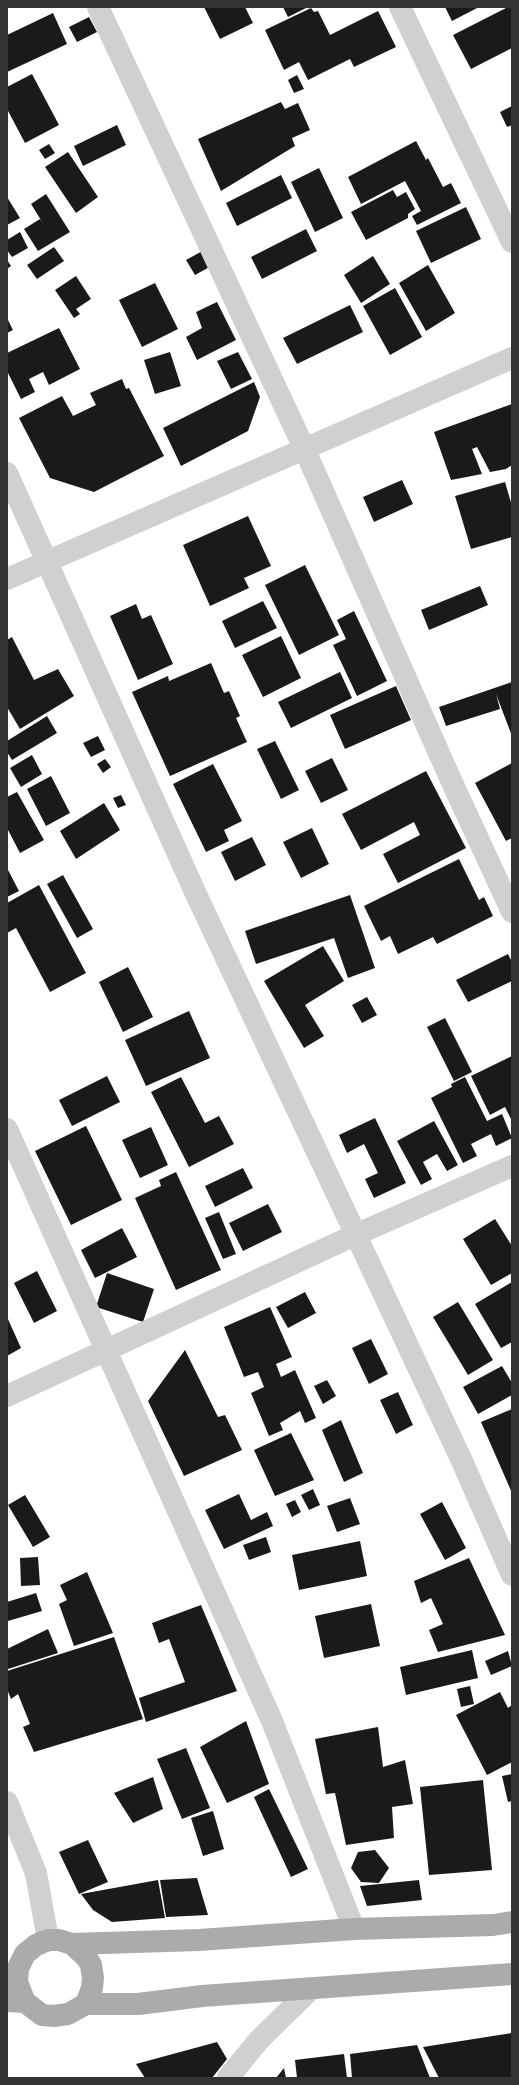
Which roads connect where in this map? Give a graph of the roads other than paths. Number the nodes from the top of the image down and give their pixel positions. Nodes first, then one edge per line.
1 (98, 7) edge
2 (400, 7) edge
3 (512, 242) edge
4 (512, 358) edge
5 (304, 448) junction
6 (7, 473) edge
7 (46, 562) junction
8 (7, 579) edge
9 (512, 912) edge
10 (7, 1129) edge
11 (512, 1166) edge
12 (355, 1235) junction
13 (107, 1351) junction
14 (7, 1396) edge
15 (512, 1575) edge
16 (7, 1802) edge
17 (512, 1922) edge
18 (354, 1929) junction
19 (48, 1940) junction
20 (72, 1944) junction
21 (16, 1954) edge
22 (512, 1974) edge
23 (310, 1990) junction
24 (16, 2001) edge
25 (86, 2004) junction
26 (228, 2078) edge

1 - 5 street
2 - 3 street
4 - 5 street
5 - 7 street
5 - 9 street
6 - 7 street
7 - 8 street
7 - 12 street
10 - 13 street
11 - 12 street
12 - 13 street
12 - 15 street
13 - 14 street
13 - 18 street
16 - 19 street
17 - 18 main road
18 - 20 main road
19 - 20 main road
19 - 21 main road
20 - 25 main road
21 - 24 main road
22 - 23 main road
23 - 25 main road
23 - 26 street
24 - 25 main road

